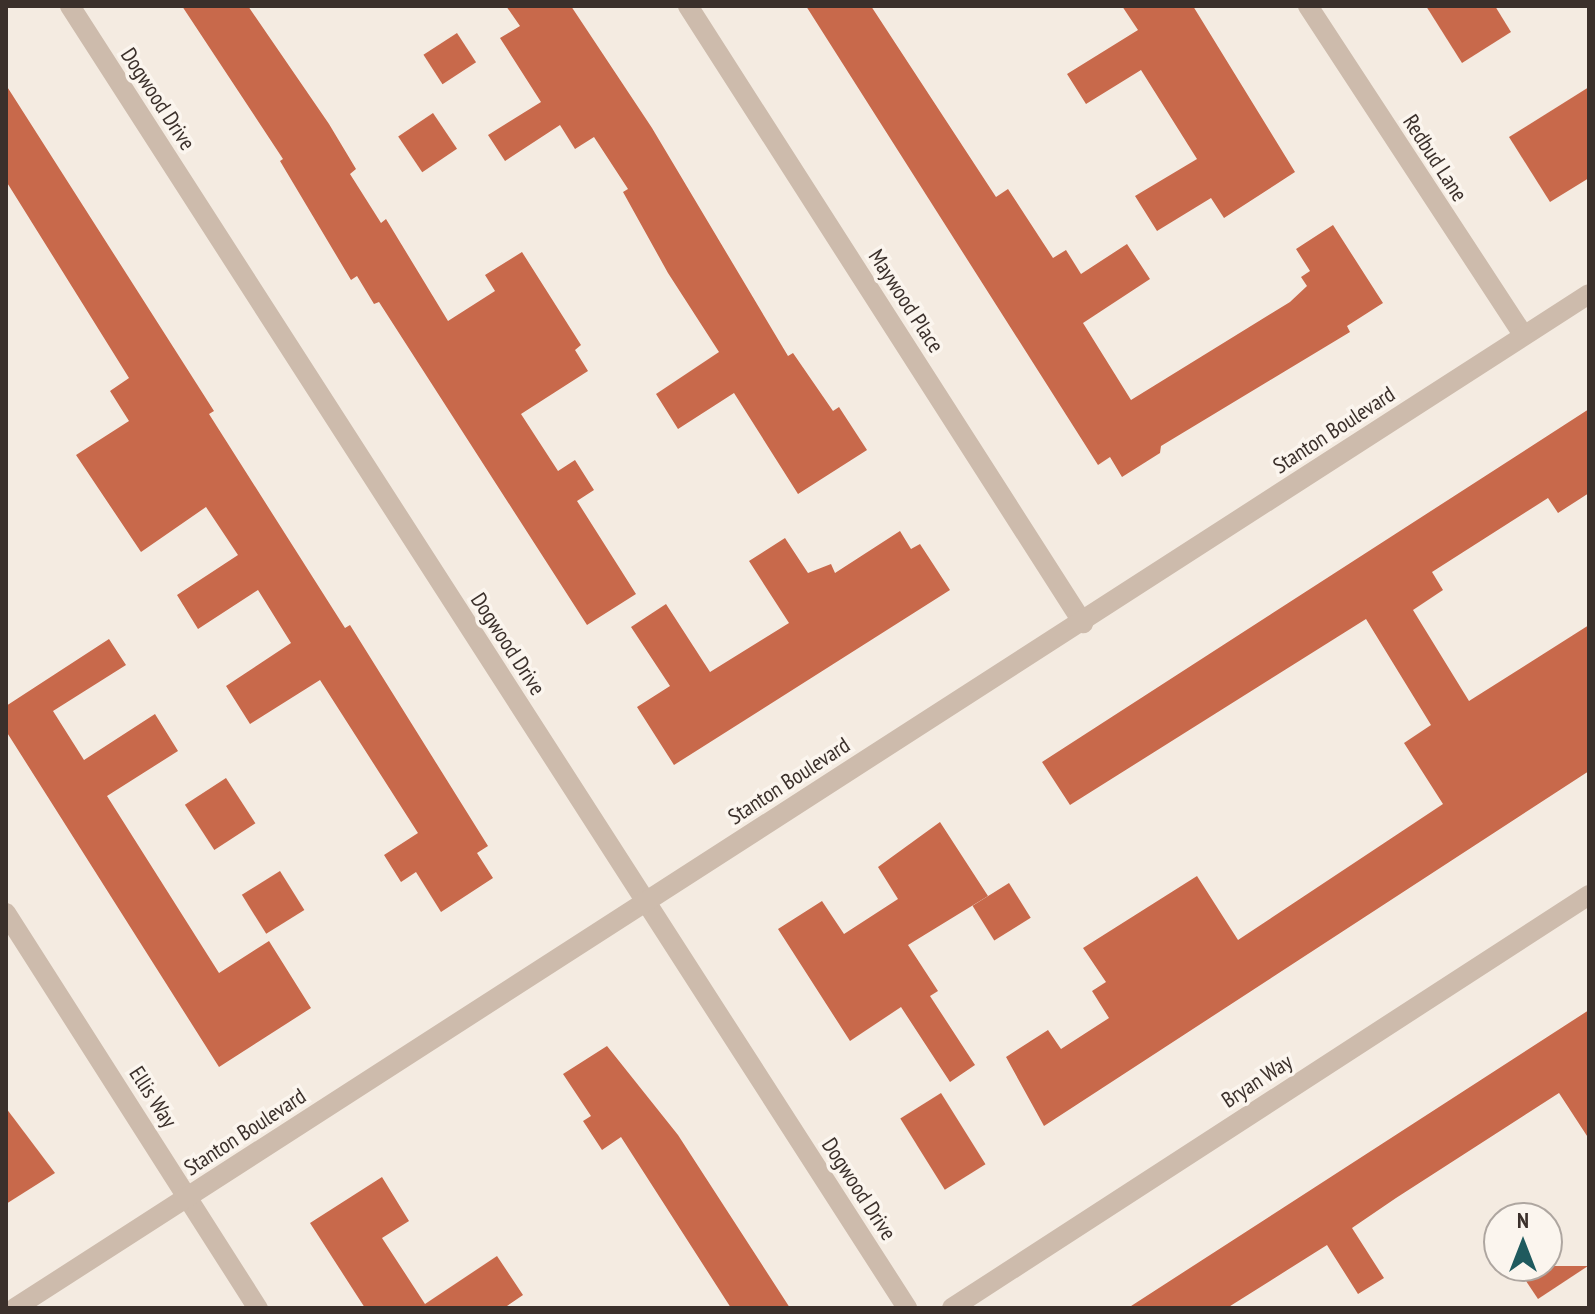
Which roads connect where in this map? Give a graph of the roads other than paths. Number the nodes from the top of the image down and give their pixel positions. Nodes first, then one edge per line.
1 (70, 6) edge
2 (688, 6) edge
3 (1308, 6) edge
4 (1589, 294) edge
5 (1523, 334) junction
6 (1083, 623) junction
7 (1589, 895) edge
8 (646, 904) junction
9 (6, 913) edge
10 (189, 1196) junction
11 (15, 1308) edge
12 (258, 1308) edge
13 (907, 1308) edge
14 (952, 1308) edge

1 - 8 street, Dogwood Drive
2 - 6 street, Maywood Place
3 - 5 street, Redbud Lane
4 - 5 street, Stanton Boulevard
5 - 6 street, Stanton Boulevard
6 - 8 street, Stanton Boulevard
7 - 14 street, Bryan Way
8 - 10 street, Stanton Boulevard
8 - 13 street, Dogwood Drive
9 - 10 street, Ellis Way
10 - 11 street, Stanton Boulevard
10 - 12 street, Ellis Way

